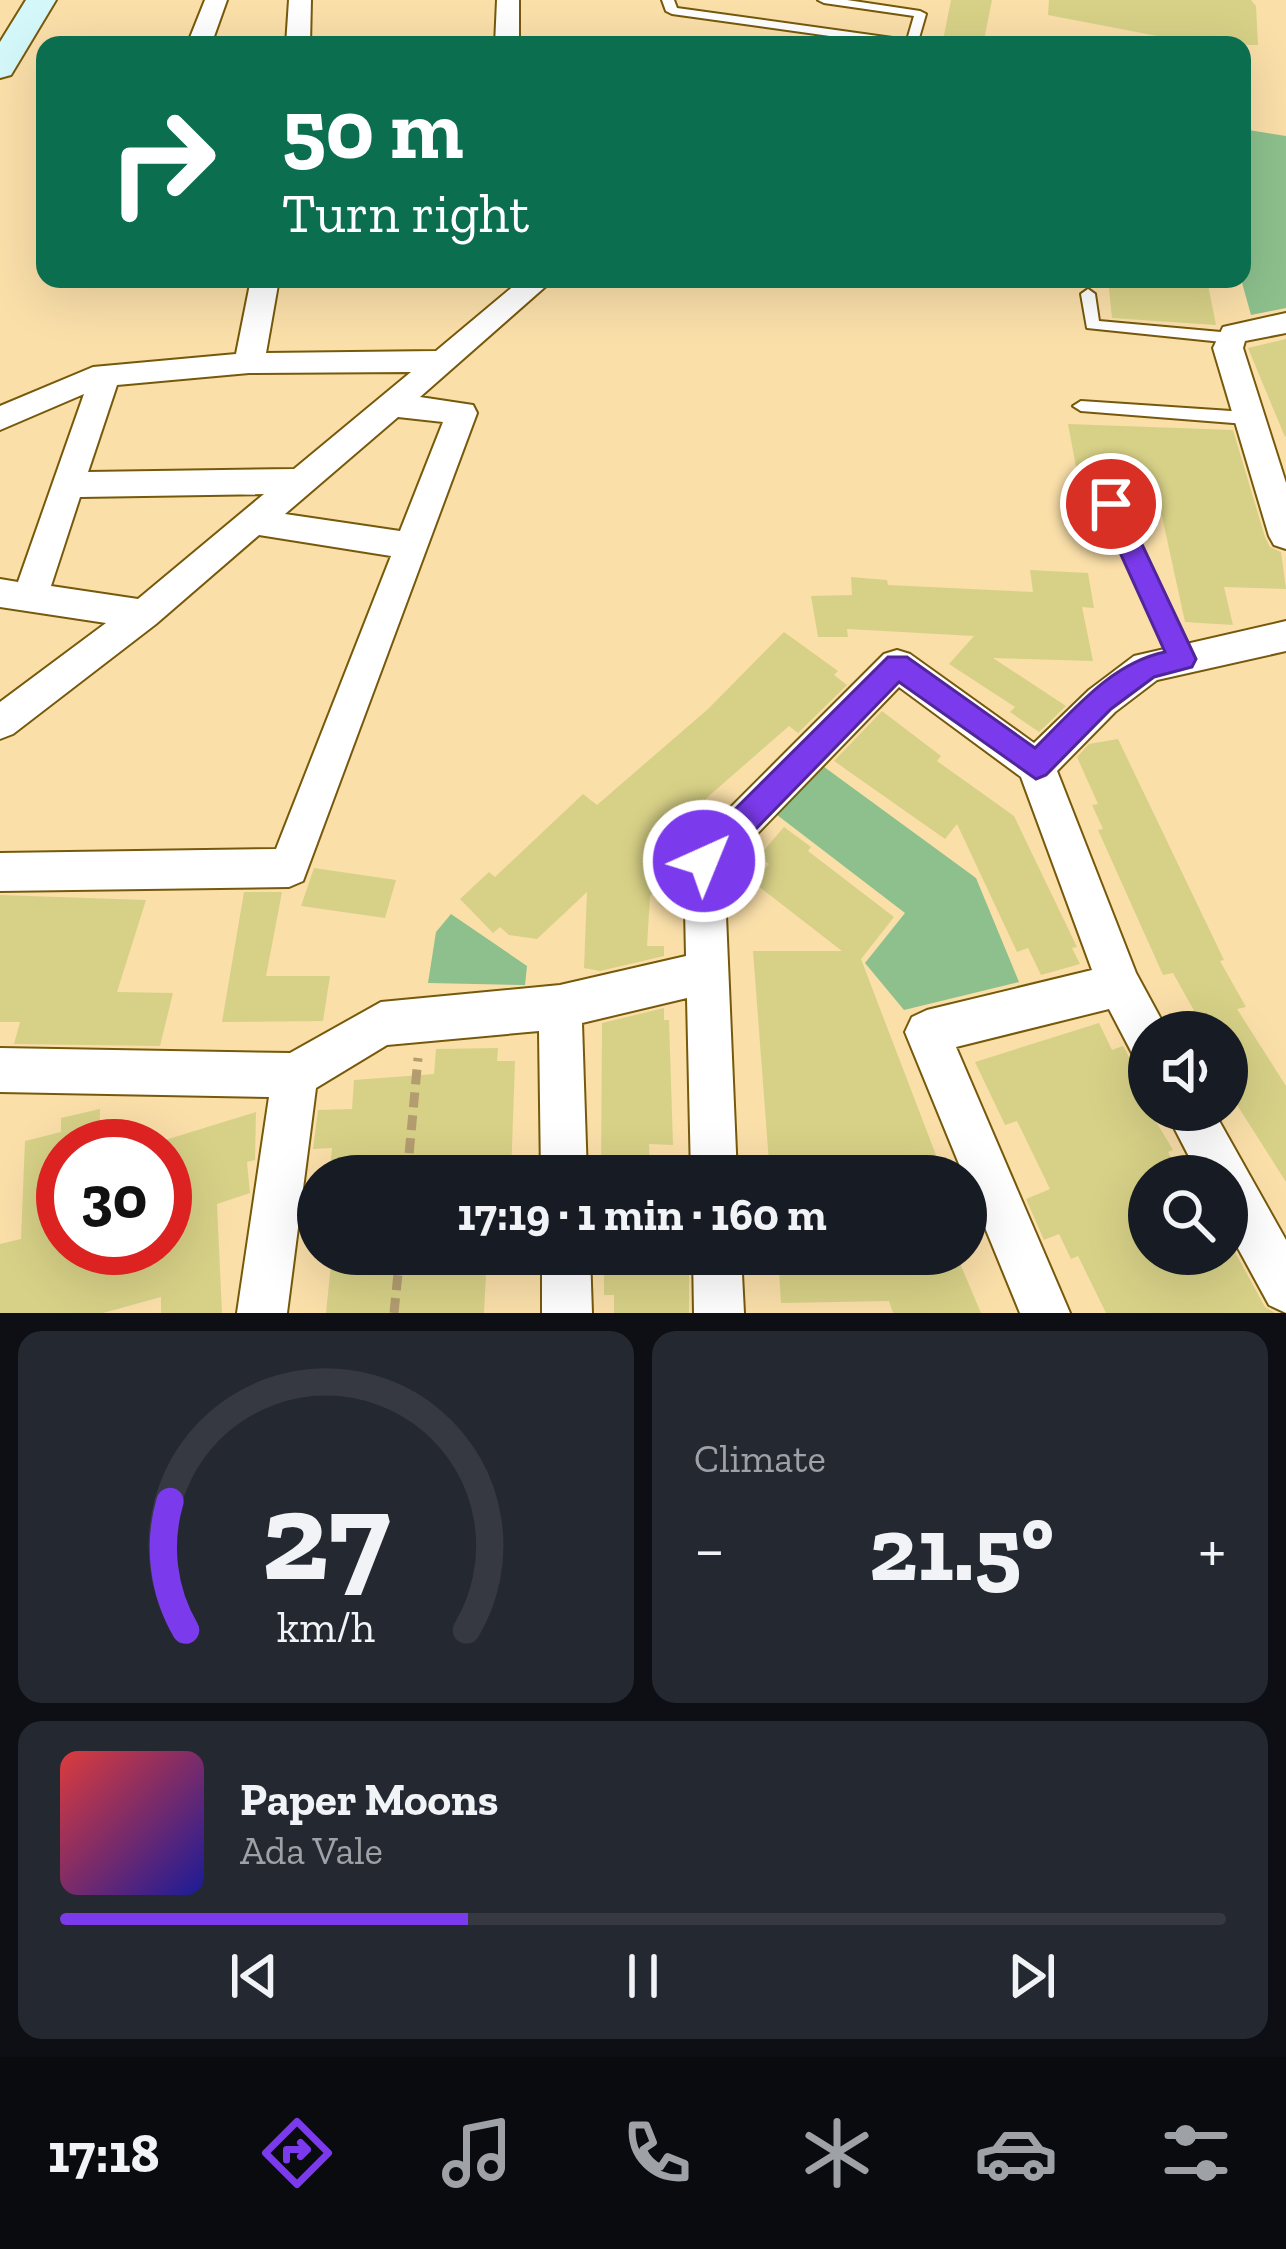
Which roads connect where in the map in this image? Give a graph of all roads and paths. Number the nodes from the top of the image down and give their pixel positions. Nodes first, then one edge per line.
1 (40, 0) edge
2 (216, 0) edge
3 (301, 0) edge
4 (508, 0) edge
5 (668, 0) edge
6 (824, 0) edge
7 (202, 36) edge
8 (299, 36) edge
9 (507, 36) edge
10 (854, 36) edge
11 (914, 36) edge
12 (0, 68) edge
13 (263, 288) edge
14 (529, 288) edge
15 (1088, 294) dead end
16 (1286, 323) edge
17 (1232, 338) junction
18 (442, 361) junction
19 (249, 363) junction
20 (105, 376) junction
21 (392, 405) junction
22 (1081, 406) dead end
23 (1246, 418) junction
24 (0, 419) edge
25 (302, 481) junction
26 (65, 485) junction
27 (1111, 504) dead end
28 (255, 522) junction
29 (1286, 536) edge
30 (413, 546) junction
31 (15, 595) edge
32 (144, 614) junction
33 (1286, 636) edge
34 (1182, 659) junction
35 (0, 723) edge
36 (1036, 766) junction
37 (0, 872) edge
38 (707, 972) junction
39 (1119, 985) junction
40 (560, 1007) junction
41 (1133, 1011) edge
42 (422, 1020) junction
43 (0, 1070) edge
44 (295, 1075) junction
45 (409, 1155) edge
46 (564, 1155) edge
47 (713, 1155) edge
48 (1248, 1218) edge
49 (398, 1275) edge
50 (566, 1275) edge
51 (717, 1275) edge
52 (1286, 1288) edge
53 (262, 1313) edge
54 (394, 1313) edge
55 (567, 1313) edge
56 (718, 1313) edge
57 (1045, 1313) edge

1 - 12 street
2 - 7 street
3 - 8 street
4 - 9 street
5 - 10 lane
6 - 11 lane
13 - 19 street
14 - 18 street
15 - 17 lane
16 - 17 street
17 - 23 street
18 - 19 street
18 - 21 street
19 - 20 street
20 - 24 street
20 - 26 street
21 - 25 street
21 - 30 street
22 - 23 lane
23 - 29 street
25 - 26 street
25 - 28 street
26 - 31 street
27 - 34 lane
28 - 30 street
28 - 32 street
30 - 37 street
31 - 32 street
32 - 35 street
33 - 34 street
34 - 36 street
36 - 38 street
36 - 39 street
38 - 40 street
38 - 47 street
39 - 41 street
39 - 57 street
40 - 42 street
40 - 46 street
42 - 44 street
42 - 45 path
43 - 44 street
44 - 53 street
48 - 52 street
49 - 54 path
50 - 55 street
51 - 56 street

